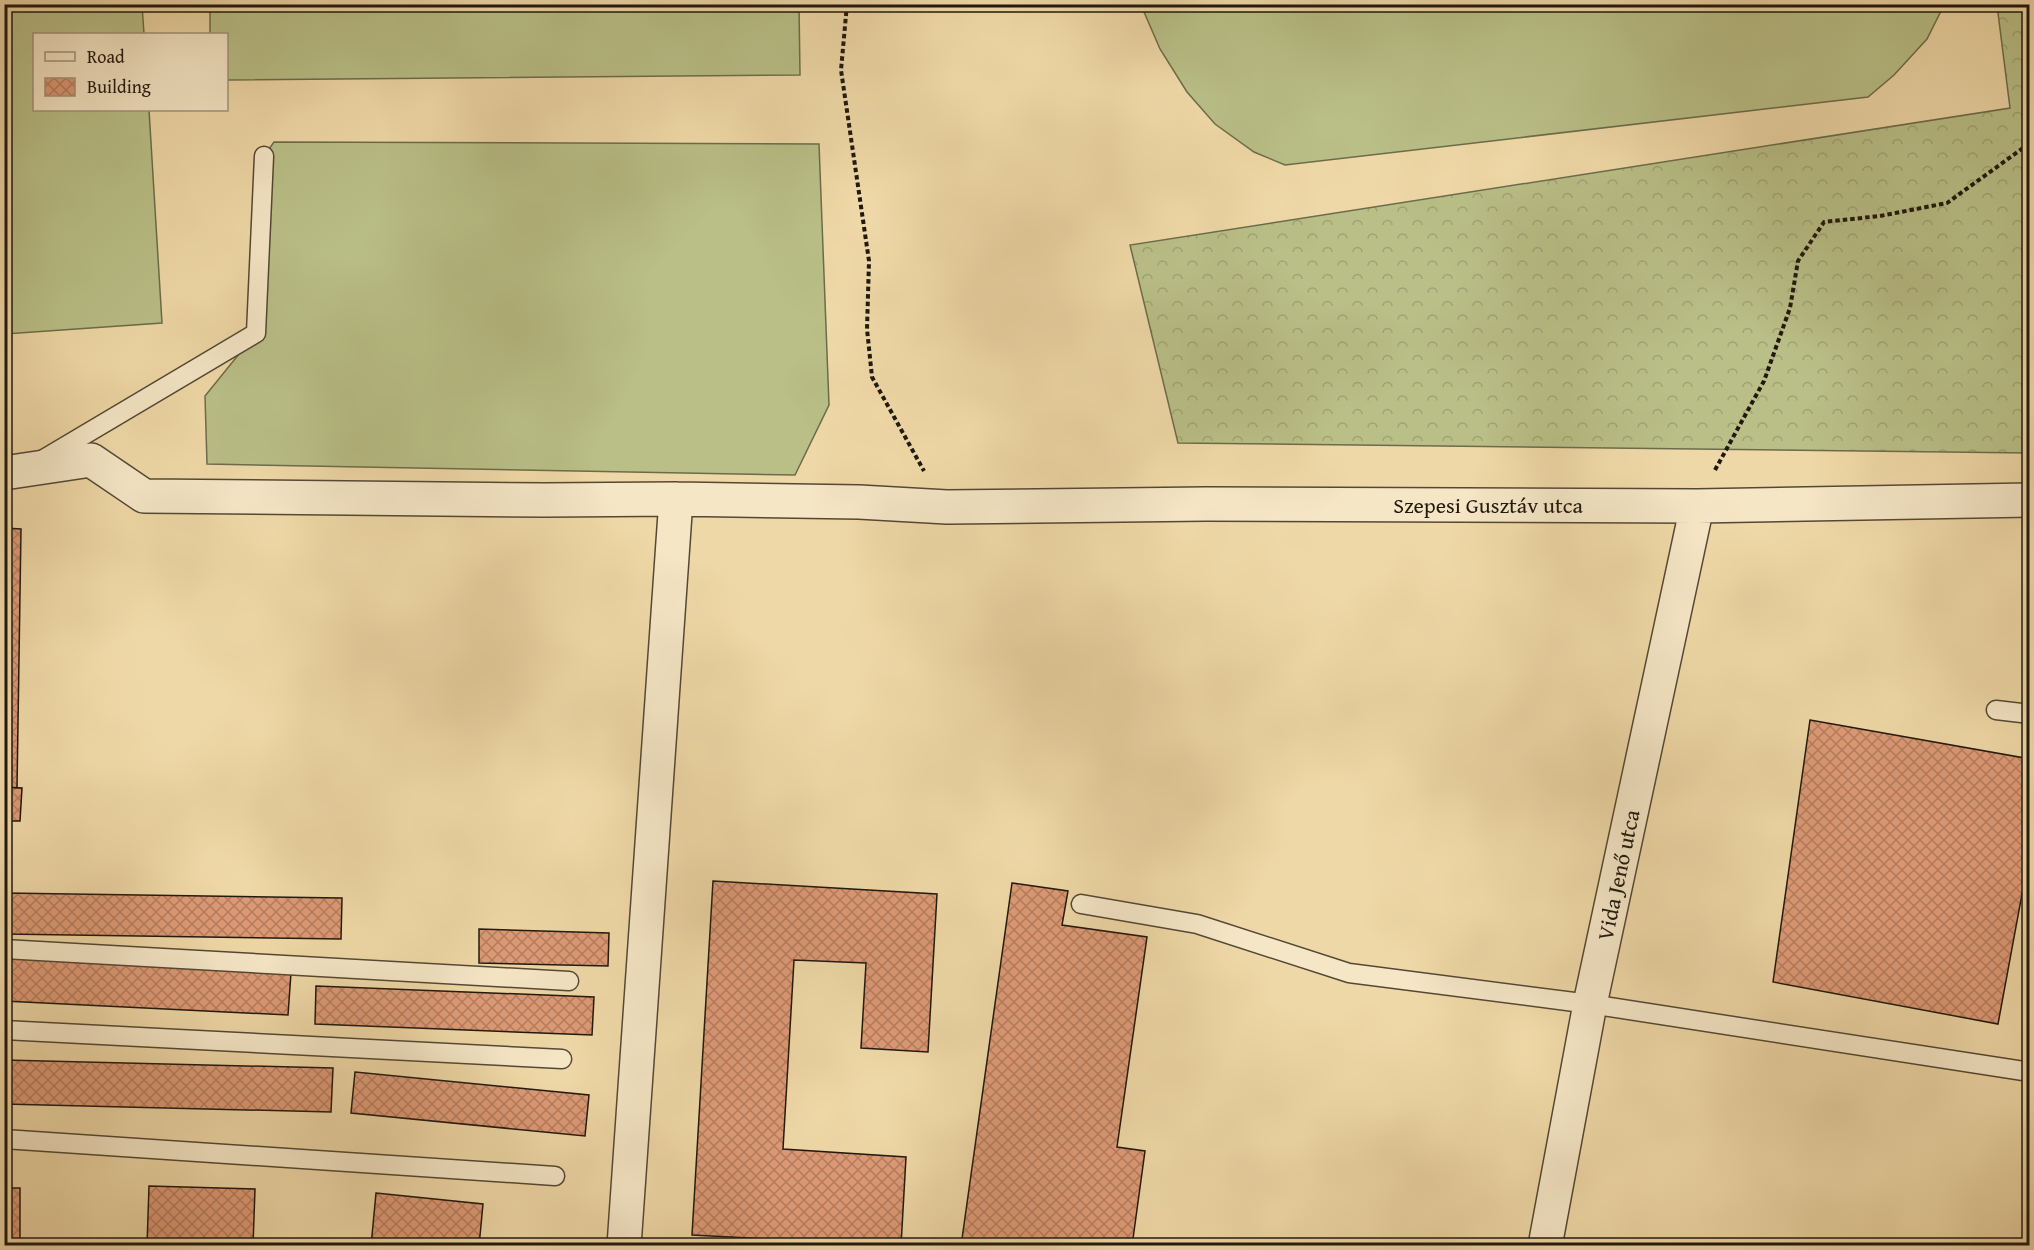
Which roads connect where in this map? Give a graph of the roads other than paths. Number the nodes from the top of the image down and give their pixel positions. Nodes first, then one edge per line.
1 (264, 156) dead end
2 (13, 472) edge
3 (676, 499) junction
4 (2030, 500) edge
5 (1696, 506) junction
6 (1996, 710) dead end
7 (2030, 714) edge
8 (1081, 904) dead end
9 (4, 949) edge
10 (569, 981) dead end
11 (1590, 1004) junction
12 (4, 1030) edge
13 (562, 1059) dead end
14 (2030, 1072) edge
15 (4, 1139) edge
16 (555, 1176) dead end
17 (624, 1245) edge
18 (1545, 1245) edge

1 - 2 lane
2 - 3 street, Szepesi Gusztáv utca
3 - 5 street, Szepesi Gusztáv utca
3 - 17 street
4 - 5 street, Szepesi Gusztáv utca
5 - 11 street, Vida Jenő utca
6 - 7 lane
8 - 11 lane
9 - 10 lane
11 - 14 lane
11 - 18 street, Vida Jenő utca
12 - 13 lane
15 - 16 lane

